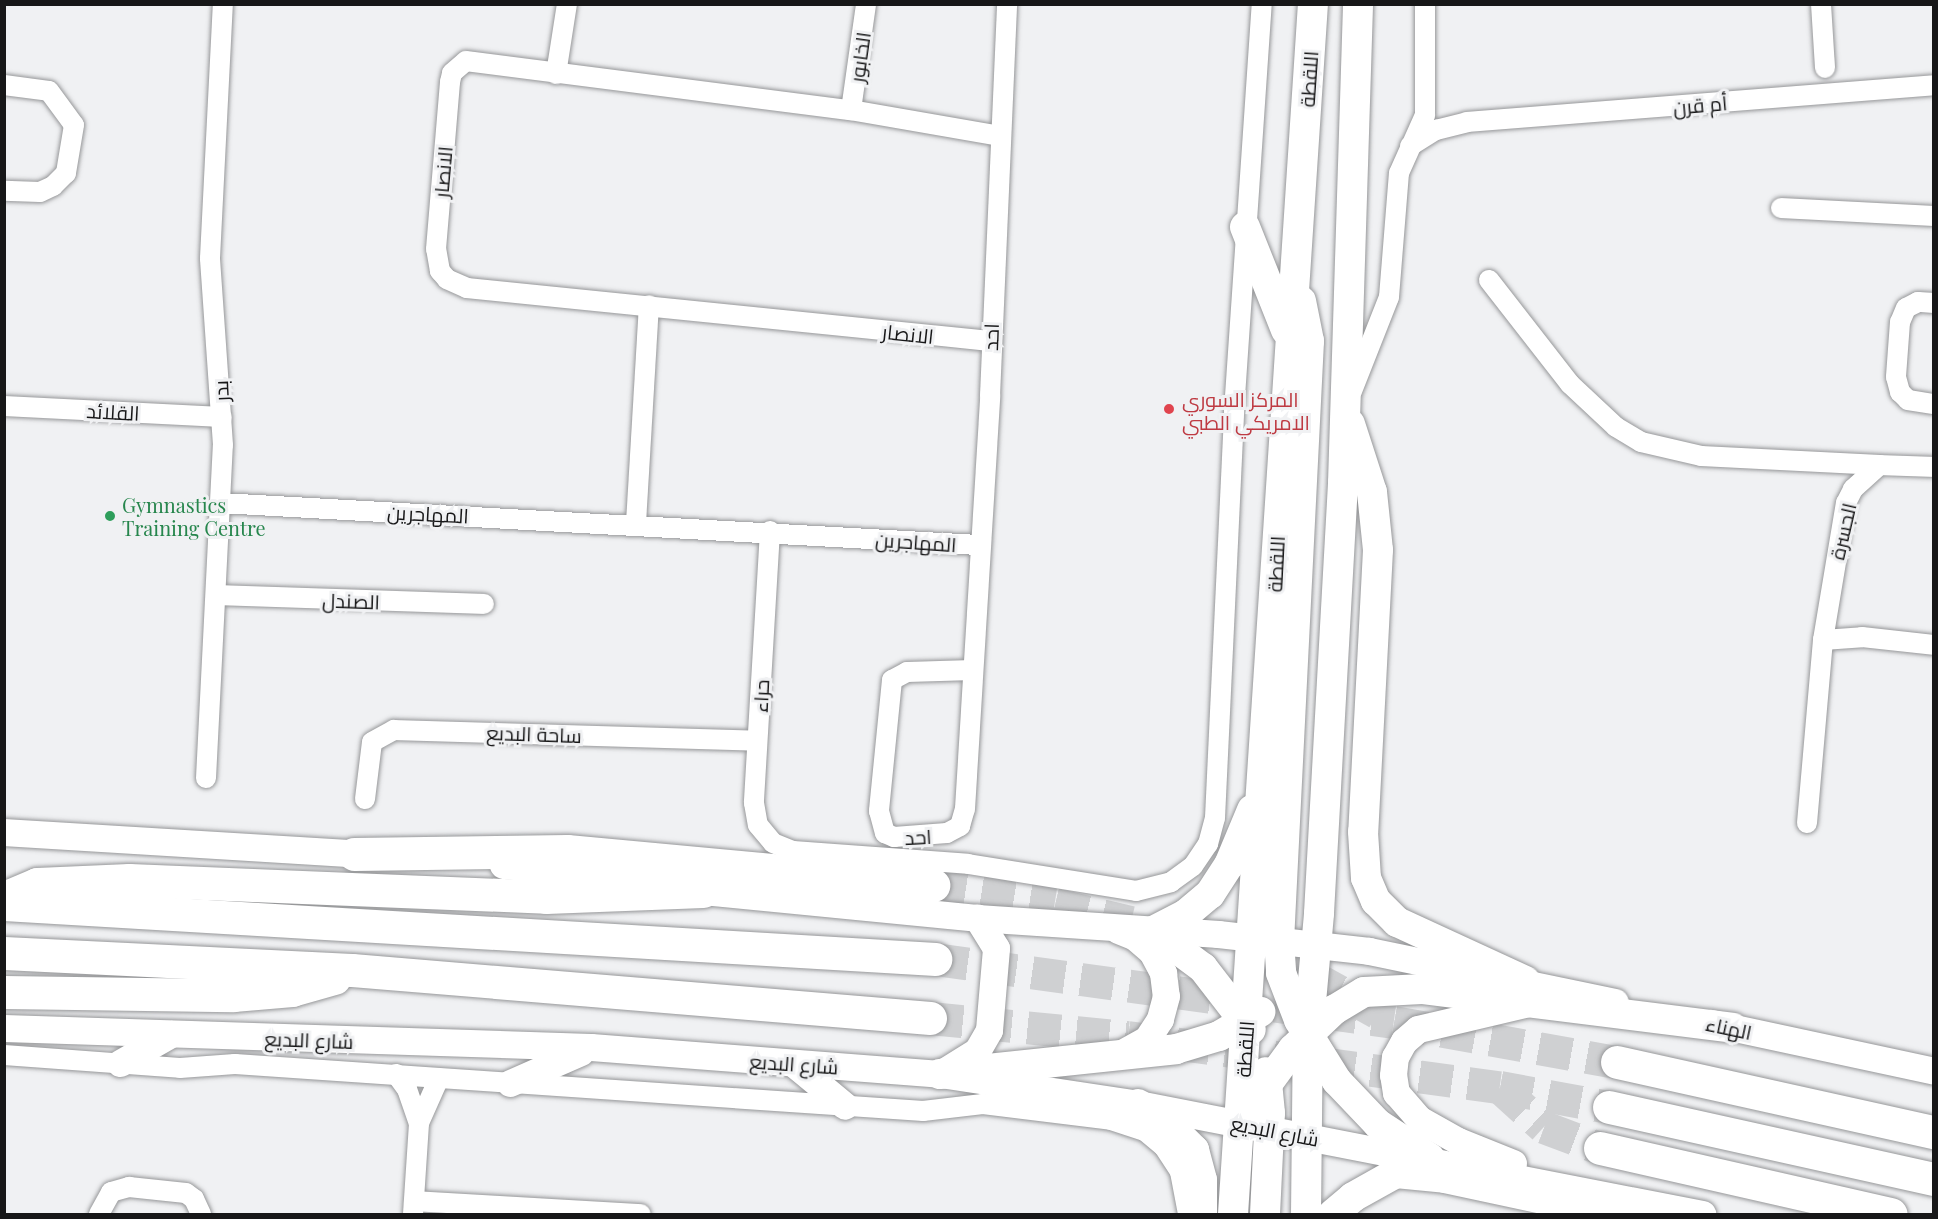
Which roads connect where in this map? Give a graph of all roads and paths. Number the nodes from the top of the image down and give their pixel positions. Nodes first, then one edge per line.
1 (223, 4) edge
2 (567, 4) edge
3 (866, 4) edge
4 (1007, 4) edge
5 (1262, 4) edge
6 (1313, 4) edge
7 (1358, 4) edge
8 (1425, 4) edge
9 (1821, 4) edge
10 (1825, 68) dead end
11 (556, 74) junction
12 (4, 85) edge
13 (1934, 85) edge
14 (1425, 90) junction
15 (851, 110) junction
16 (1467, 122) junction
17 (1000, 136) junction
18 (1410, 146) junction
19 (4, 191) edge
20 (1781, 208) dead end
21 (1934, 216) edge
22 (1245, 227) junction
23 (1294, 267) junction
24 (1490, 280) dead end
25 (1934, 303) edge
26 (649, 305) junction
27 (1288, 337) junction
28 (990, 341) junction
29 (1934, 404) edge
30 (4, 406) edge
31 (1344, 411) junction
32 (222, 417) junction
33 (1880, 465) junction
34 (1934, 467) edge
35 (220, 503) junction
36 (636, 523) junction
37 (770, 531) junction
38 (979, 545) junction
39 (218, 595) junction
40 (484, 604) dead end
41 (1824, 633) junction
42 (1934, 645) edge
43 (973, 670) junction
44 (757, 741) junction
45 (206, 778) dead end
46 (1262, 785) junction
47 (365, 799) dead end
48 (1807, 824) dead end
49 (4, 832) edge
50 (354, 854) junction
51 (933, 885) tunnel mouth
52 (703, 891) junction
53 (4, 898) edge
54 (4, 904) edge
55 (977, 918) junction
56 (1113, 927) junction
57 (1153, 931) junction
58 (1265, 940) junction
59 (1316, 945) junction
60 (4, 953) edge
61 (935, 959) tunnel mouth
62 (352, 970) junction
63 (1285, 990) junction
64 (4, 992) edge
65 (1526, 993) junction
66 (930, 1018) tunnel mouth
67 (1247, 1022) junction
68 (4, 1028) edge
69 (1733, 1029) joint
70 (171, 1034) junction
71 (1308, 1035) junction
72 (591, 1047) junction
73 (4, 1055) edge
74 (1106, 1058) junction
75 (1617, 1062) tunnel mouth
76 (120, 1063) junction
77 (793, 1063) junction
78 (1934, 1071) edge
79 (396, 1074) junction
80 (940, 1074) junction
81 (439, 1078) junction
82 (1268, 1080) junction
83 (510, 1083) junction
84 (1138, 1104) junction
85 (845, 1106) junction
86 (1610, 1107) tunnel mouth
87 (419, 1123) junction
88 (1239, 1124) junction
89 (1270, 1130) junction
90 (1934, 1132) edge
91 (1307, 1136) junction
92 (1600, 1148) tunnel mouth
93 (1430, 1158) junction
94 (1934, 1179) edge
95 (1575, 1187) junction
96 (413, 1208) edge
97 (550, 1212) edge
98 (99, 1215) edge
99 (201, 1215) edge
100 (640, 1215) edge
101 (1188, 1215) edge
102 (1202, 1215) edge
103 (1233, 1215) edge
104 (1265, 1215) edge
105 (1306, 1215) edge
106 (1333, 1215) edge
107 (1613, 1215) edge
108 (1702, 1215) edge
109 (1891, 1215) edge

1 - 32 street, بدر
2 - 11 street
3 - 15 street, الخابور
4 - 17 street, احد
5 - 22 street
6 - 23 main road, اللقطة
7 - 31 main road
8 - 14 street
9 - 10 street
11 - 15 street, الانصار
11 - 26 street, الانصار
12 - 19 street
13 - 16 street, أم قرن
14 - 16 street, أم قرن
14 - 18 street
15 - 17 street, الانصار
16 - 18 street, أم قرن
17 - 28 street, احد
18 - 31 street
20 - 21 street
22 - 27 main road
22 - 44 street, حراء
23 - 27 main road, اللقطة
23 - 58 main road
24 - 33 street
25 - 29 street
26 - 28 street, الانصار
26 - 36 street
27 - 46 main road, اللقطة
28 - 38 street, احد
30 - 32 street, القلائد
31 - 59 main road
31 - 65 main road
32 - 35 street, بدر
33 - 34 street
33 - 41 street, الجسرة
35 - 36 street, المهاجرين
35 - 39 street, بدر
36 - 37 street, المهاجرين
37 - 38 street, المهاجرين
37 - 44 street, حراء
38 - 43 street, احد
39 - 40 street, الصندل
39 - 45 street, بدر
41 - 42 street
41 - 48 street, الجسرة
43 - 43 street, احد
44 - 47 street, ساحة البديع
46 - 57 main road
46 - 58 main road, اللقطة
49 - 50 main road
50 - 51 highway
50 - 52 main road
52 - 53 highway
52 - 55 main road
54 - 61 highway
55 - 56 main road
55 - 80 main road
56 - 57 main road
56 - 74 main road
57 - 58 main road
57 - 67 main road
58 - 59 main road
58 - 63 main road
58 - 67 main road, اللقطة
59 - 63 main road
59 - 65 main road
59 - 71 main road
60 - 62 highway
62 - 64 highway
62 - 66 highway
63 - 67 main road
63 - 71 main road
65 - 69 main road
65 - 71 main road
65 - 95 main road
67 - 74 main road
67 - 82 main road
67 - 88 main road, اللقطة
68 - 70 main road, شارع البديع
69 - 78 main road, الهناء
70 - 72 main road, شارع البديع
70 - 76 main road
71 - 82 main road
71 - 91 main road
71 - 93 main road
72 - 77 main road, شارع البديع
72 - 83 main road
73 - 76 street, شارع البديع
74 - 80 main road
75 - 90 highway
76 - 79 street, شارع البديع
77 - 80 main road, شارع البديع
77 - 85 main road
79 - 81 street, شارع البديع
79 - 87 street
80 - 84 main road, شارع البديع
81 - 83 street, شارع البديع
81 - 87 street
82 - 88 main road
82 - 89 main road
83 - 85 street, شارع البديع
84 - 88 main road, شارع البديع
84 - 102 main road
85 - 101 street, شارع البديع
86 - 94 highway
87 - 96 street
88 - 89 main road, شارع البديع
88 - 103 main road, اللقطة
89 - 91 main road, شارع البديع
89 - 104 main road
91 - 93 main road, شارع البديع
91 - 105 main road
92 - 109 highway
93 - 95 main road, شارع البديع
95 - 108 main road
96 - 97 street
97 - 100 street
98 - 99 street
106 - 107 main road

